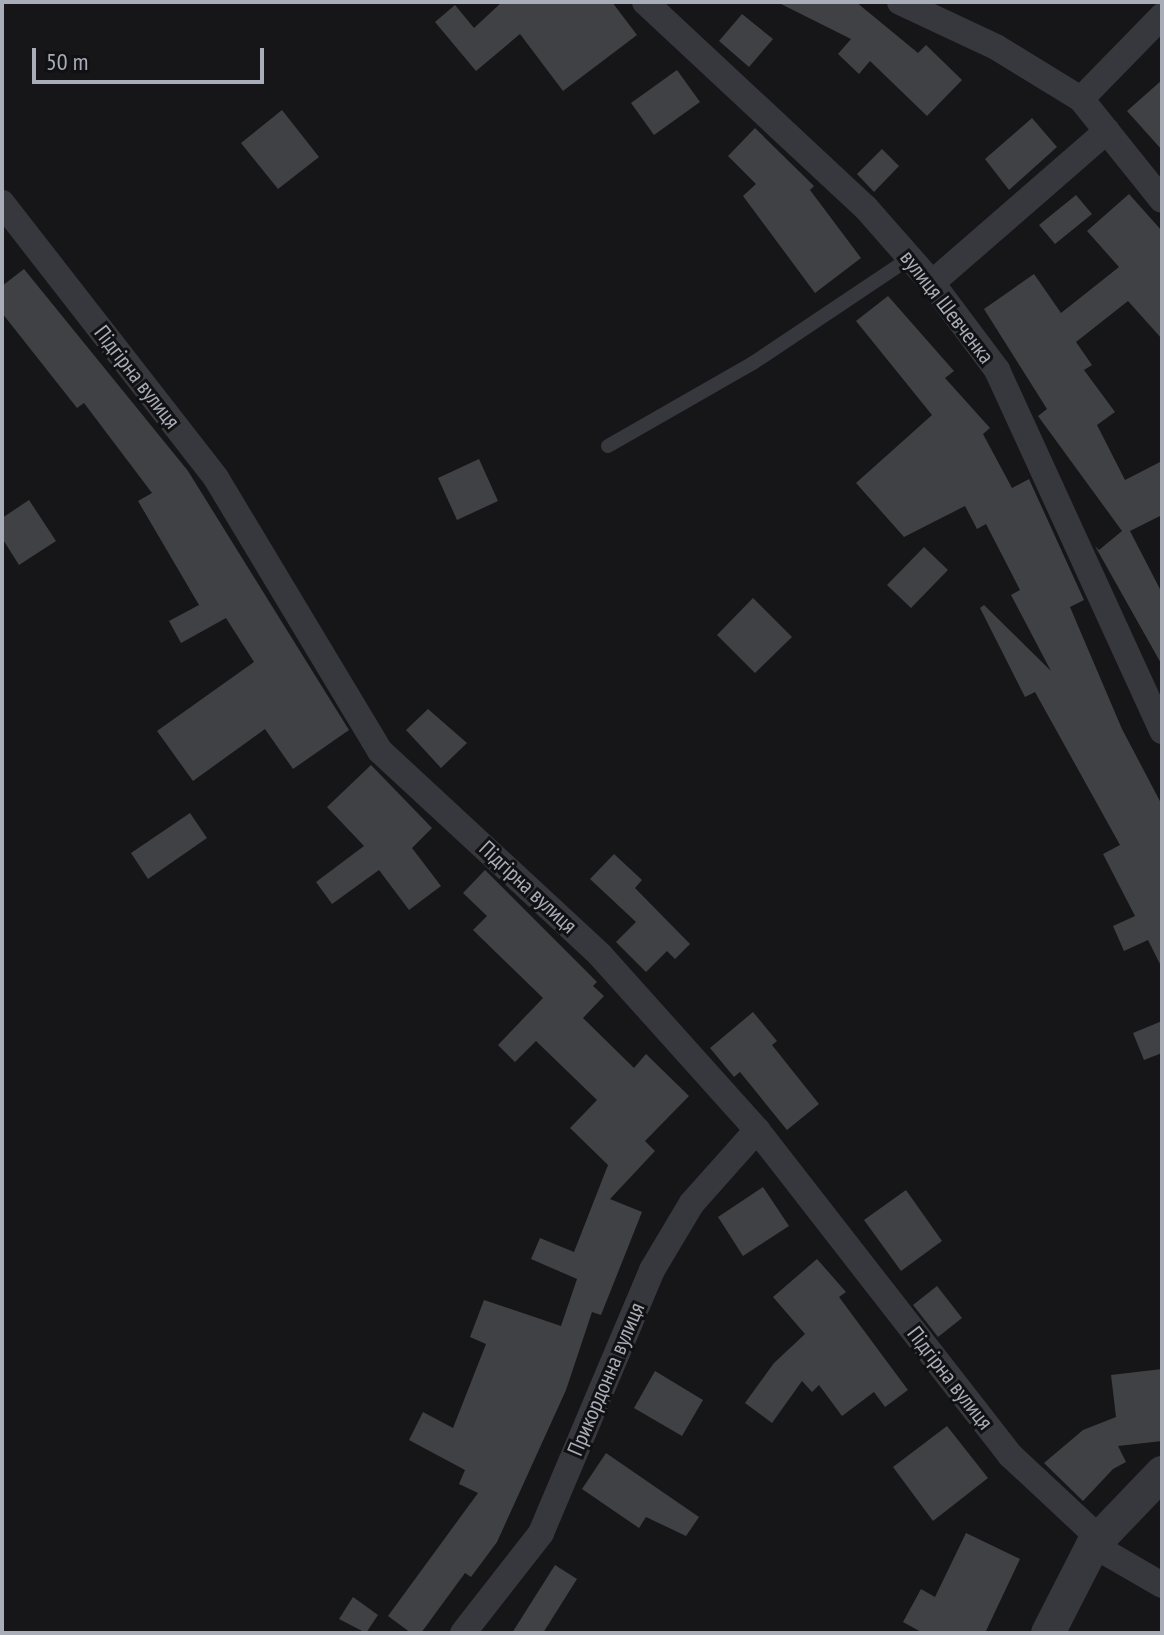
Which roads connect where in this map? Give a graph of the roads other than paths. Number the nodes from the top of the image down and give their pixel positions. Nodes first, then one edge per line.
1 (645, 2) edge
2 (900, 2) edge
3 (1162, 16) edge
4 (1081, 99) junction
5 (1107, 131) junction
6 (1162, 200) edge
7 (2, 203) edge
8 (910, 258) junction
9 (932, 283) junction
10 (608, 446) dead end
11 (1162, 731) edge
12 (757, 1130) junction
13 (1162, 1473) edge
14 (1096, 1541) junction
15 (1162, 1585) edge
16 (463, 1633) edge
17 (1048, 1633) edge

1 - 8 street, вулиця Шевченка
2 - 4 street
3 - 4 street
4 - 5 street
5 - 6 street
5 - 9 street
7 - 12 street, Підгірна вулиця
8 - 9 street, вулиця Шевченка
8 - 10 lane
9 - 11 street, вулиця Шевченка
12 - 14 street, Підгірна вулиця
12 - 16 street, Прикордонна вулиця
13 - 14 street
14 - 15 street, Підгірна вулиця
14 - 17 street

